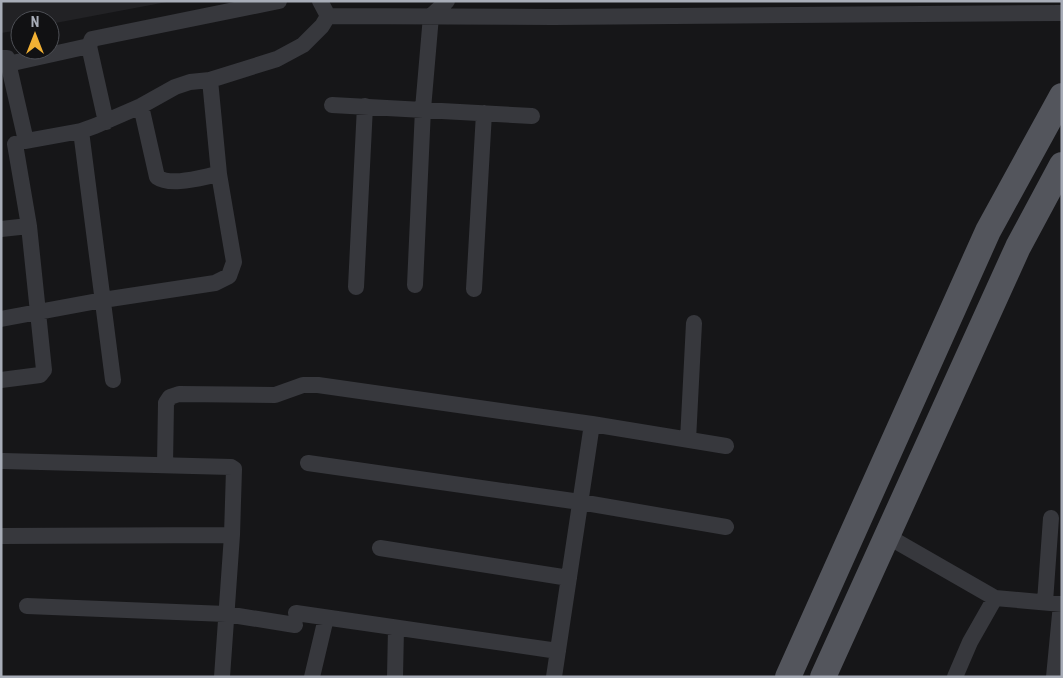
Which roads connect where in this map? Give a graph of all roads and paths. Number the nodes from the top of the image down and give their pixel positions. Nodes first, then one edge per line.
1 (279, 1) edge
2 (320, 1) edge
3 (447, 1) edge
4 (1062, 13) edge
5 (328, 16) junction
6 (432, 16) junction
7 (89, 46) junction
8 (4, 61) edge
9 (210, 80) junction
10 (1062, 96) edge
11 (332, 104) dead end
12 (141, 106) junction
13 (365, 106) junction
14 (423, 109) junction
15 (484, 113) junction
16 (532, 116) dead end
17 (106, 122) junction
18 (81, 131) junction
19 (14, 144) edge
20 (1062, 165) edge
21 (219, 174) junction
22 (29, 226) junction
23 (1, 229) edge
24 (415, 286) dead end
25 (356, 287) dead end
26 (474, 289) dead end
27 (103, 300) junction
28 (38, 312) junction
29 (1, 319) edge
30 (694, 323) dead end
31 (1, 380) edge
32 (113, 380) dead end
33 (592, 424) junction
34 (688, 440) junction
35 (726, 446) dead end
36 (2, 461) dead end
37 (308, 463) dead end
38 (165, 465) junction
39 (580, 502) junction
40 (1052, 518) dead end
41 (726, 527) dead end
42 (232, 535) junction
43 (1, 536) edge
44 (887, 536) junction
45 (380, 548) dead end
46 (569, 578) junction
47 (996, 598) junction
48 (1056, 603) edge
49 (27, 606) dead end
50 (226, 614) junction
51 (326, 618) junction
52 (396, 628) junction
53 (558, 651) junction
54 (222, 677) edge
55 (312, 677) edge
56 (395, 677) edge
57 (554, 677) edge
58 (788, 677) edge
59 (823, 677) edge
60 (955, 677) edge
61 (1054, 677) edge

1 - 7 street
2 - 5 street
3 - 6 street
4 - 6 street
5 - 6 street
5 - 9 street
6 - 14 street
7 - 8 street
7 - 17 street
8 - 19 street
9 - 12 street
9 - 21 street
10 - 58 main road
11 - 13 street
12 - 17 street
12 - 21 street
13 - 14 street
13 - 25 street
14 - 15 street
14 - 24 street
15 - 16 street
15 - 26 street
17 - 18 street
18 - 19 street
18 - 27 street
19 - 22 street
20 - 44 main road
21 - 27 street
22 - 23 street
22 - 28 street
27 - 28 street
27 - 32 street
28 - 29 street
28 - 31 street
30 - 34 street
33 - 34 street
33 - 38 street
33 - 39 street
34 - 35 street
36 - 38 street
37 - 39 street
38 - 42 street
39 - 41 street
39 - 46 street
40 - 48 street
42 - 43 street
42 - 50 street
44 - 47 street
44 - 59 main road
45 - 46 street
46 - 53 street
47 - 48 street
47 - 60 street
48 - 61 street
49 - 50 street
50 - 51 street
50 - 54 street
51 - 52 street
51 - 55 street
52 - 53 street
52 - 56 street
53 - 57 street

